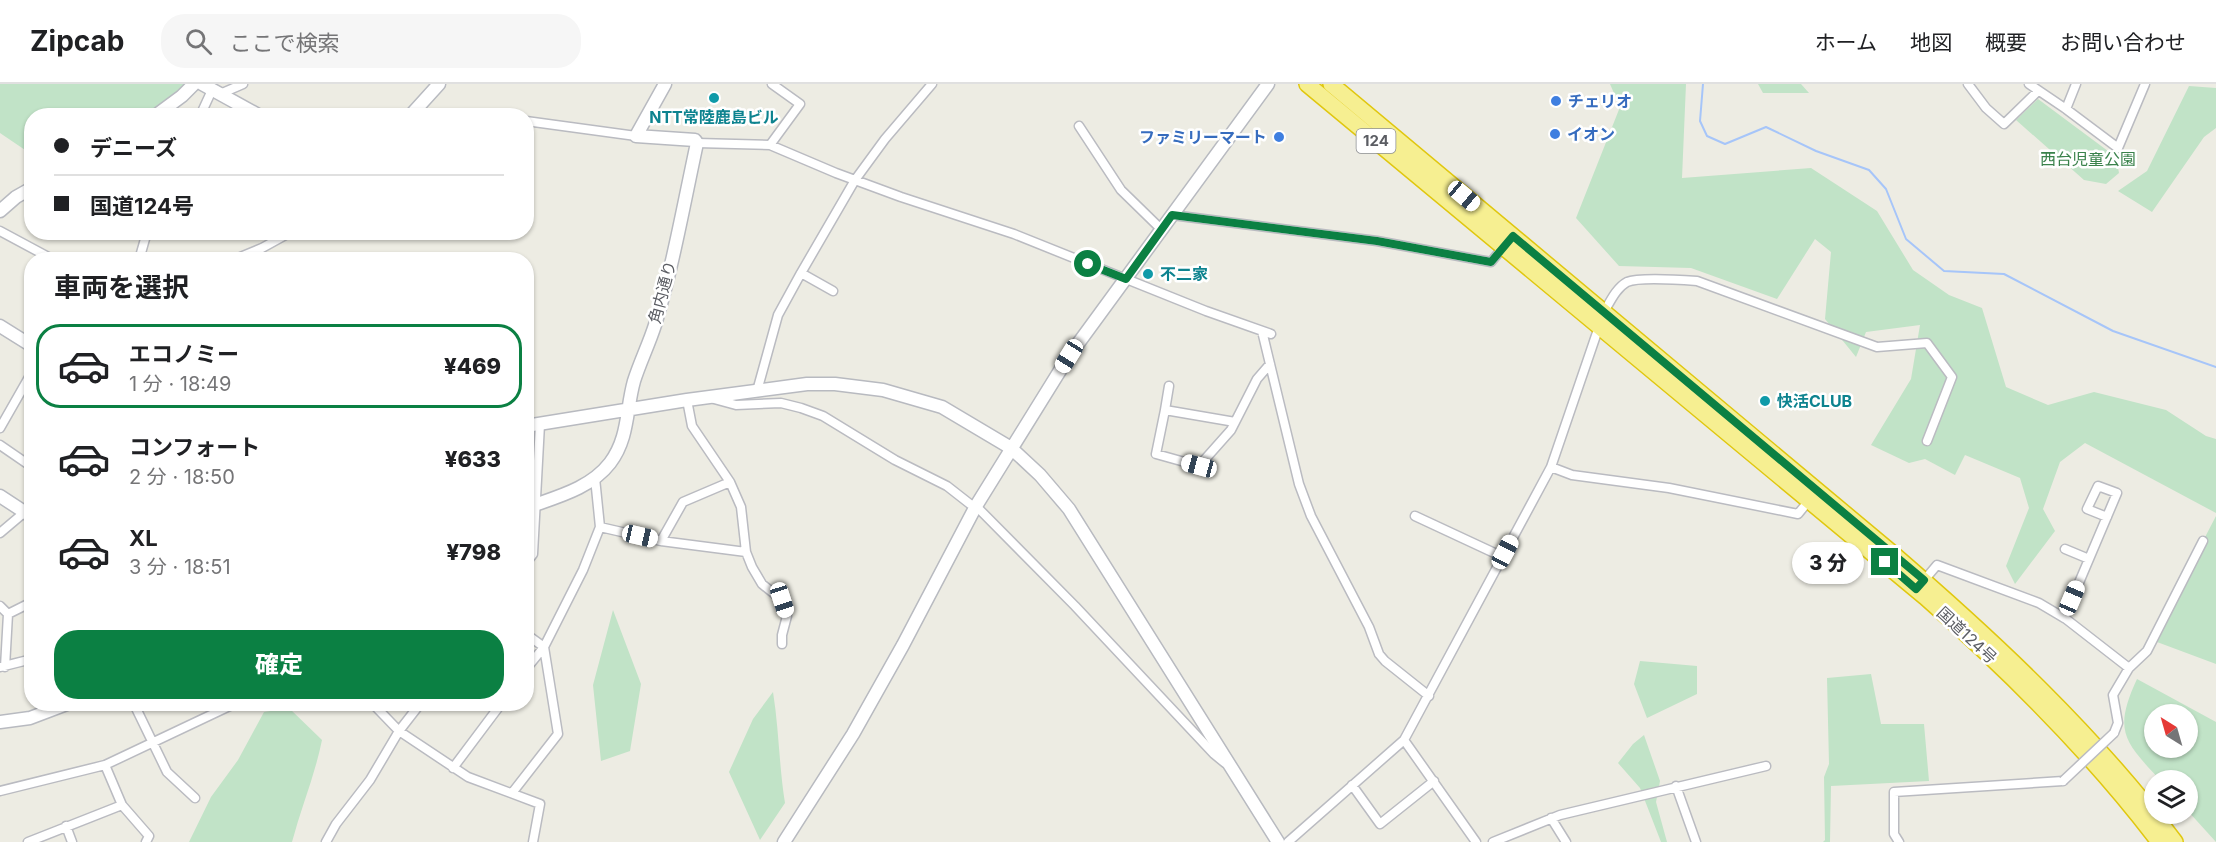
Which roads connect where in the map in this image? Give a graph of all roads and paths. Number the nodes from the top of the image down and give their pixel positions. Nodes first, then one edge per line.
1 (194, 84) edge
2 (243, 84) edge
3 (439, 84) edge
4 (665, 84) edge
5 (772, 84) edge
6 (932, 84) edge
7 (1268, 84) edge
8 (1307, 84) edge
9 (1331, 84) edge
10 (1968, 84) edge
11 (2029, 84) edge
12 (2076, 84) edge
13 (2145, 84) edge
14 (211, 89) edge
15 (2038, 91) junction
16 (166, 108) edge
17 (203, 108) edge
18 (245, 108) edge
19 (417, 108) edge
20 (2066, 109) junction
21 (534, 122) edge
22 (1079, 126) dead end
23 (636, 136) junction
24 (697, 143) junction
25 (770, 145) junction
26 (855, 180) junction
27 (24, 192) edge
28 (0, 211) edge
29 (1172, 215) junction
30 (1162, 230) junction
31 (0, 231) edge
32 (276, 240) edge
33 (1508, 241) junction
34 (39, 252) edge
35 (252, 252) edge
36 (801, 273) junction
37 (1126, 279) junction
38 (833, 291) dead end
39 (1602, 319) junction
40 (0, 326) edge
41 (24, 341) edge
42 (1270, 364) junction
43 (24, 386) edge
44 (1170, 386) dead end
45 (757, 391) junction
46 (708, 397) junction
47 (687, 400) junction
48 (629, 410) junction
49 (1166, 410) junction
50 (1235, 422) junction
51 (540, 424) junction
52 (534, 425) edge
53 (0, 428) edge
54 (1928, 441) dead end
55 (0, 445) edge
56 (1011, 448) junction
57 (24, 461) edge
58 (1551, 467) junction
59 (595, 478) junction
60 (534, 479) edge
61 (730, 482) junction
62 (1813, 495) junction
63 (0, 496) edge
64 (534, 505) edge
65 (976, 506) junction
66 (24, 511) edge
67 (1415, 516) dead end
68 (24, 517) edge
69 (2107, 517) dead end
70 (600, 527) junction
71 (0, 533) edge
72 (661, 541) junction
73 (2203, 541) dead end
74 (2065, 549) dead end
75 (746, 552) junction
76 (1503, 556) junction
77 (2089, 559) junction
78 (1920, 585) junction
79 (0, 606) edge
80 (24, 606) edge
81 (8, 614) junction
82 (2064, 618) junction
83 (534, 640) edge
84 (782, 644) dead end
85 (544, 647) junction
86 (534, 659) edge
87 (24, 661) edge
88 (3, 667) edge
89 (2129, 668) junction
90 (1429, 696) junction
91 (48, 711) edge
92 (137, 711) edge
93 (219, 711) edge
94 (380, 711) edge
95 (414, 711) edge
96 (496, 711) edge
97 (0, 722) edge
98 (399, 730) junction
99 (1404, 740) junction
100 (152, 742) junction
101 (105, 765) junction
102 (1766, 766) dead end
103 (1230, 767) junction
104 (453, 768) junction
105 (1434, 782) junction
106 (1352, 785) junction
107 (1676, 786) junction
108 (0, 791) edge
109 (512, 793) junction
110 (195, 798) dead end
111 (122, 805) junction
112 (1551, 818) junction
113 (66, 826) junction
114 (28, 842) edge
115 (72, 842) edge
116 (146, 842) edge
117 (326, 842) edge
118 (533, 842) edge
119 (784, 842) edge
120 (1278, 842) edge
121 (1288, 842) edge
122 (1476, 842) edge
123 (1493, 842) edge
124 (1566, 842) edge
125 (1696, 842) edge
126 (1899, 842) edge
127 (2159, 842) edge
128 (2175, 842) edge

1 - 16 street
2 - 14 street
3 - 19 street
4 - 23 street
5 - 25 street
6 - 26 street
7 - 29 street
8 - 33 highway, 国道124号 / 124
9 - 33 highway, 国道124号 / 124
10 - 15 street
11 - 15 street
12 - 20 street
13 - 20 street
14 - 17 street
14 - 18 street
15 - 20 street
21 - 23 street
22 - 30 street
23 - 24 street
24 - 25 street
24 - 48 street, 角内通り
25 - 26 street
26 - 36 street
26 - 37 street
27 - 28 street
29 - 30 street
29 - 33 street
30 - 37 street
31 - 34 street
32 - 35 street
33 - 39 highway, 国道124号 / 124
36 - 38 street
36 - 45 street
37 - 42 street
37 - 56 street
39 - 54 street
39 - 58 street
39 - 62 highway, 国道124号 / 124
40 - 41 street
42 - 50 street
42 - 90 street
43 - 53 street
44 - 49 street
45 - 46 street
45 - 56 street
46 - 47 street
46 - 65 street
47 - 48 street
47 - 61 street
48 - 51 street
48 - 59 street, 角内通り
49 - 50 street
49 - 50 street
51 - 52 street
51 - 60 street
55 - 57 street
56 - 65 street
56 - 103 street
58 - 62 street
58 - 76 street
59 - 64 street, 角内通り
59 - 70 street
61 - 72 street
61 - 75 street
62 - 78 highway, 国道124号 / 124
63 - 66 street
65 - 103 street
65 - 119 street
67 - 76 street
68 - 71 street
69 - 77 street
70 - 72 street
70 - 85 street
72 - 75 street
73 - 89 street
74 - 77 street
75 - 84 street
76 - 90 street
77 - 82 street
78 - 82 street
78 - 127 highway, 国道124号 / 124
78 - 128 highway, 国道124号 / 124
79 - 81 street
80 - 81 street
81 - 88 street
82 - 89 street
83 - 85 street
85 - 86 street
85 - 109 street
87 - 88 street
89 - 126 street, bridge
90 - 99 street
91 - 97 street
92 - 100 street
93 - 100 street
94 - 98 street
95 - 98 street
96 - 104 street
98 - 104 street
98 - 117 street
99 - 105 street
99 - 106 street
100 - 101 street
100 - 110 street
101 - 108 street
101 - 111 street
102 - 107 street
103 - 120 street
104 - 109 street
105 - 106 street
105 - 122 street
106 - 121 street
107 - 112 street
107 - 125 street
109 - 118 street
111 - 113 street
111 - 116 street
112 - 123 street
112 - 124 street
113 - 114 street
113 - 115 street

